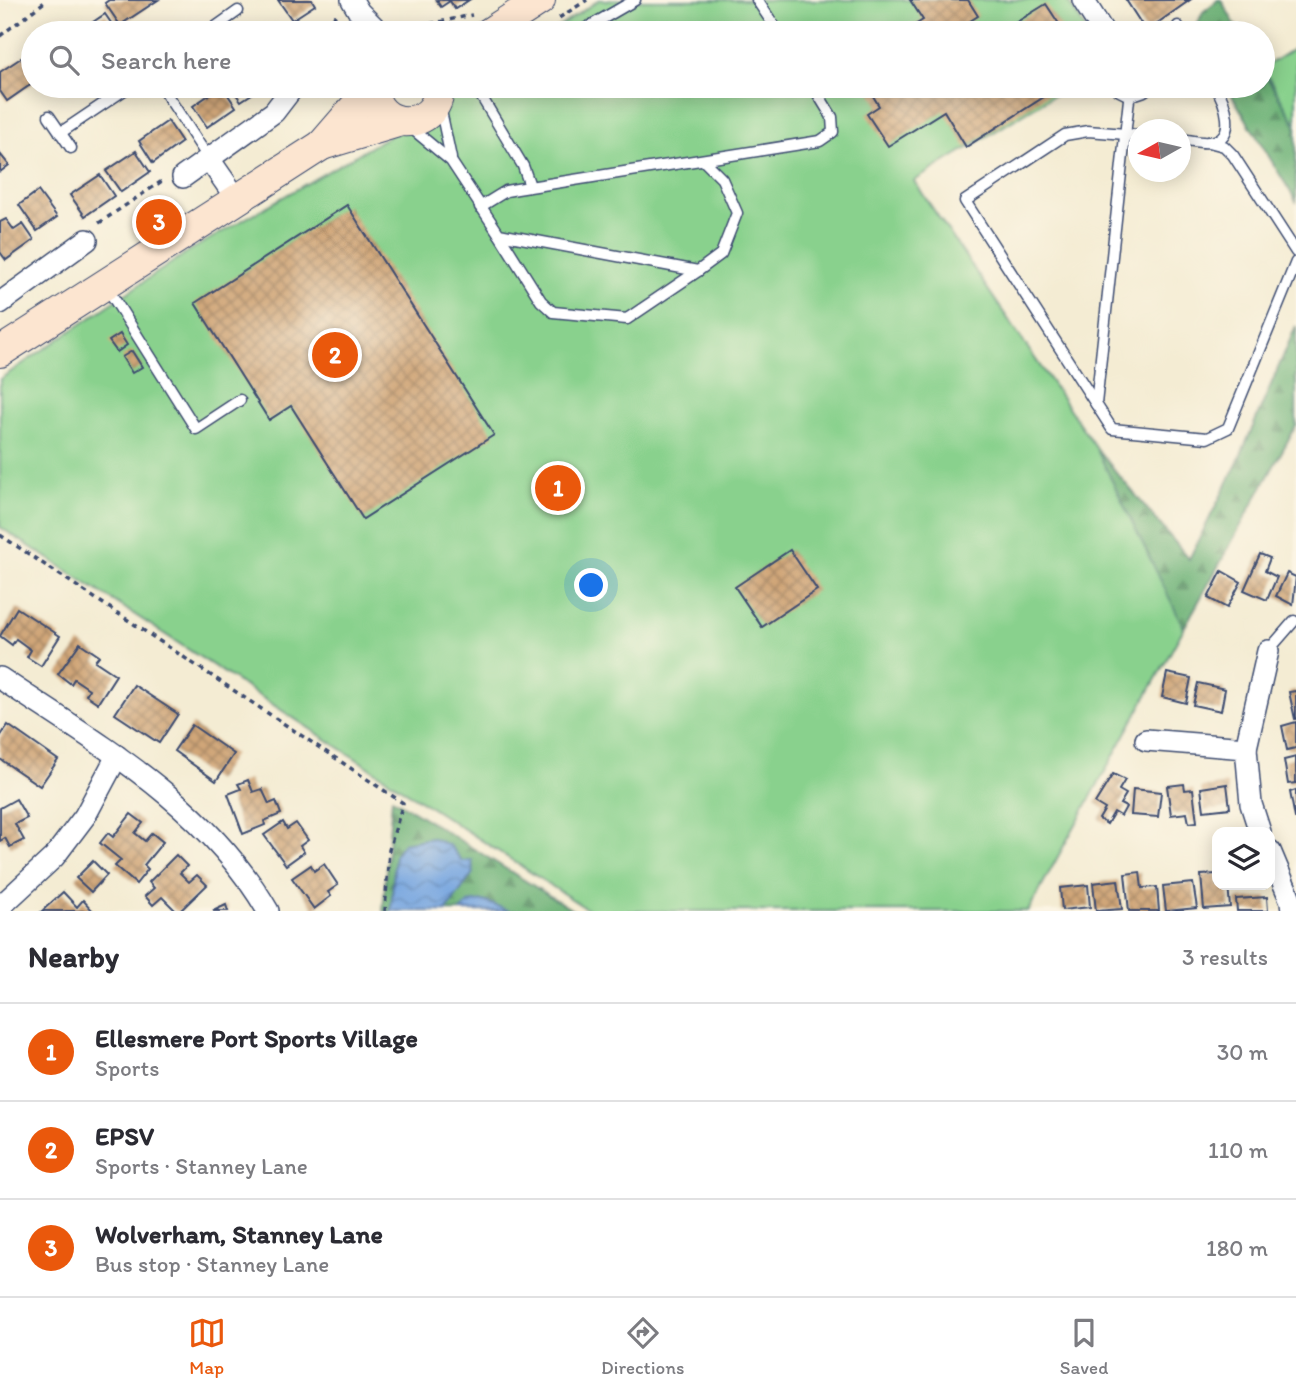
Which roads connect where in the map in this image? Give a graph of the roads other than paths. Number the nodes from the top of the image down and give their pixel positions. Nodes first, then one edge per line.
1 (540, 0) edge
2 (635, 0) edge
3 (757, 0) edge
4 (1083, 0) edge
5 (238, 11) dead end
6 (223, 21) edge
7 (494, 21) edge
8 (599, 21) edge
9 (771, 21) edge
10 (1096, 21) edge
11 (112, 98) edge
12 (169, 98) edge
13 (285, 98) edge
14 (363, 98) edge
15 (374, 98) edge
16 (436, 98) edge
17 (441, 98) edge
18 (482, 98) edge
19 (820, 98) edge
20 (1130, 98) edge
21 (1220, 98) edge
22 (49, 116) dead end
23 (399, 122) junction
24 (61, 133) junction
25 (1125, 134) junction
26 (1128, 134) edge
27 (1191, 140) edge
28 (1209, 142) junction
29 (322, 145) junction
30 (71, 148) dead end
31 (209, 159) junction
32 (703, 160) junction
33 (451, 161) junction
34 (183, 177) road end
35 (530, 186) junction
36 (236, 198) junction
37 (480, 207) junction
38 (499, 234) junction
39 (87, 240) road end
40 (1296, 252) edge
41 (1296, 262) edge
42 (698, 271) junction
43 (104, 284) junction
44 (1, 300) edge
45 (0, 352) edge
46 (240, 400) dead end
47 (1096, 404) junction
48 (1294, 621) dead end
49 (1268, 651) joint
50 (0, 678) edge
51 (1146, 740) dead end
52 (1246, 748) junction
53 (117, 756) junction
54 (1258, 827) edge
55 (1275, 863) edge
56 (0, 907) edge
57 (268, 911) edge
58 (1292, 911) edge

1 - 7 main road
2 - 8 lane
3 - 9 lane
4 - 10 street
5 - 6 lane
11 - 24 lane
12 - 31 lane
13 - 31 street
14 - 29 main road
15 - 23 main road
16 - 23 main road
17 - 33 lane
18 - 35 lane
19 - 32 lane
20 - 25 lane
21 - 28 lane
22 - 24 lane
23 - 29 main road
23 - 33 lane
24 - 30 lane
25 - 26 lane
25 - 47 lane
25 - 47 lane
27 - 28 lane
28 - 40 lane
29 - 36 main road
31 - 34 street
31 - 36 street
32 - 35 lane
32 - 42 lane
33 - 37 lane
35 - 37 lane
36 - 43 main road
37 - 38 lane
38 - 42 lane
38 - 42 lane
39 - 44 street
41 - 47 lane
43 - 45 main road
43 - 46 lane
48 - 49 lane
49 - 52 street
50 - 53 street
51 - 52 street
52 - 54 street
53 - 56 street
53 - 57 street
55 - 58 street

